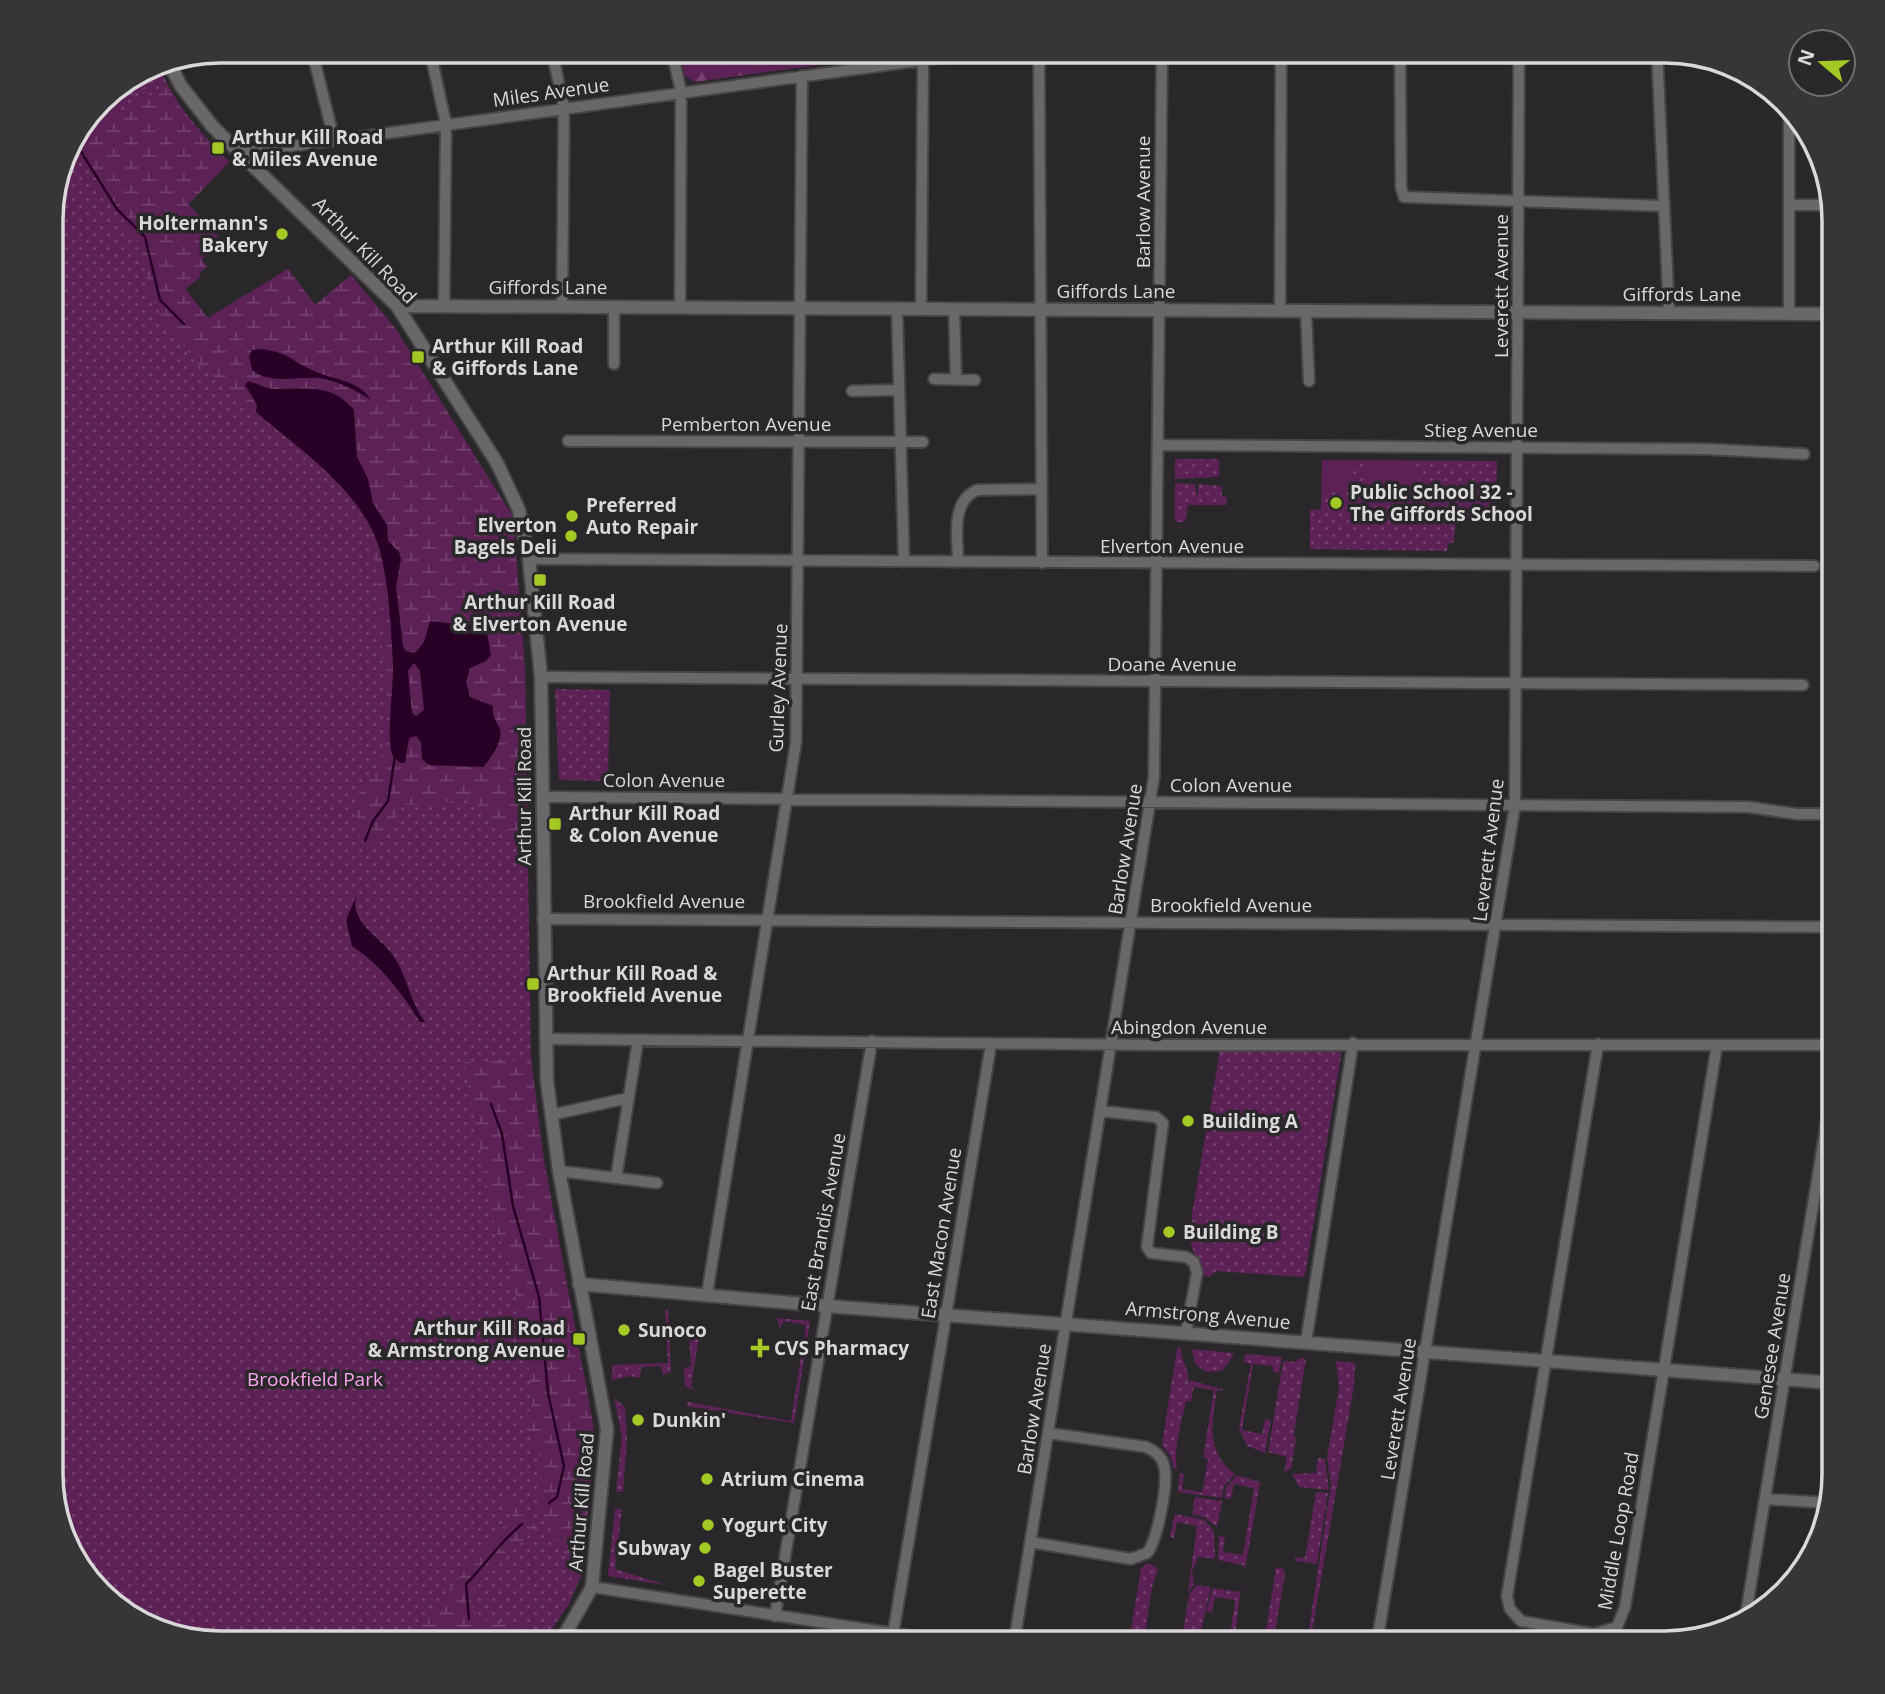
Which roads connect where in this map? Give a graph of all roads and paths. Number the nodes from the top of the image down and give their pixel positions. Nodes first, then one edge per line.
1 (315, 63) edge
2 (433, 63) edge
3 (555, 63) edge
4 (675, 63) edge
5 (907, 63) edge
6 (923, 63) edge
7 (1039, 63) edge
8 (1161, 63) edge
9 (1281, 63) edge
10 (1400, 63) edge
11 (1519, 63) edge
12 (1658, 63) edge
13 (173, 70) edge
14 (802, 76) junction
15 (681, 92) junction
16 (564, 108) junction
17 (1789, 123) edge
18 (446, 124) junction
19 (334, 139) junction
20 (241, 153) junction
21 (1519, 204) junction
22 (1789, 205) junction
23 (1822, 205) edge
24 (1664, 206) junction
25 (397, 306) junction
26 (444, 306) junction
27 (562, 307) junction
28 (614, 307) junction
29 (680, 307) junction
30 (801, 308) junction
31 (897, 309) junction
32 (921, 309) junction
33 (954, 309) junction
34 (1039, 310) junction
35 (1160, 311) junction
36 (1280, 312) junction
37 (1306, 312) junction
38 (1519, 313) junction
39 (1669, 313) junction
40 (1789, 314) junction
41 (1822, 314) edge
42 (614, 364) dead end
43 (934, 379) dead end
44 (956, 379) junction
45 (975, 380) dead end
46 (1309, 381) dead end
47 (898, 390) junction
48 (852, 391) dead end
49 (568, 441) dead end
50 (900, 442) junction
51 (923, 442) dead end
52 (800, 443) junction
53 (1159, 445) junction
54 (1518, 448) junction
55 (1804, 454) dead end
56 (1040, 489) junction
57 (529, 559) junction
58 (798, 560) junction
59 (904, 562) junction
60 (958, 562) junction
61 (1042, 563) junction
62 (1158, 564) junction
63 (1517, 566) junction
64 (1814, 566) dead end
65 (541, 677) junction
66 (798, 680) junction
67 (1157, 681) junction
68 (1516, 684) junction
69 (1803, 685) dead end
70 (543, 797) junction
71 (789, 799) junction
72 (1152, 802) junction
73 (1515, 805) junction
74 (1822, 814) edge
75 (543, 919) junction
76 (769, 919) junction
77 (1131, 922) junction
78 (1496, 925) junction
79 (1822, 927) edge
80 (545, 1039) junction
81 (638, 1040) junction
82 (747, 1041) junction
83 (872, 1041) junction
84 (1353, 1043) junction
85 (1476, 1043) junction
86 (990, 1044) junction
87 (1598, 1044) junction
88 (1111, 1045) junction
89 (1717, 1045) junction
90 (1822, 1045) edge
91 (628, 1098) junction
92 (1100, 1111) junction
93 (551, 1115) junction
94 (1822, 1149) edge
95 (559, 1171) junction
96 (616, 1178) junction
97 (657, 1183) dead end
98 (579, 1284) junction
99 (707, 1294) junction
100 (827, 1306) junction
101 (946, 1314) junction
102 (1066, 1323) junction
103 (1186, 1332) junction
104 (1306, 1342) junction
105 (1425, 1351) junction
106 (1545, 1361) junction
107 (1664, 1369) junction
108 (1784, 1379) junction
109 (1822, 1382) edge
110 (1048, 1433) junction
111 (1765, 1499) junction
112 (1819, 1502) edge
113 (1030, 1542) junction
114 (592, 1587) junction
115 (1747, 1608) edge
116 (775, 1616) junction
117 (566, 1631) edge
118 (868, 1631) edge
119 (894, 1631) edge
120 (1016, 1631) edge
121 (1379, 1631) edge
122 (1577, 1631) edge
123 (1611, 1631) edge

1 - 19 street
2 - 18 street
3 - 16 street
4 - 15 street
5 - 14 street, Miles Avenue
6 - 32 street
7 - 34 street
8 - 35 street, Barlow Avenue
9 - 36 street
10 - 21 street
11 - 21 street, Leverett Avenue
12 - 24 street
13 - 20 street, Arthur Kill Road
14 - 15 street, Miles Avenue
14 - 30 street, Gurley Avenue
15 - 16 street, Miles Avenue
15 - 29 street
16 - 18 street, Miles Avenue
16 - 27 street
17 - 22 street
18 - 19 street, Miles Avenue
18 - 26 street
19 - 20 street, Miles Avenue
20 - 25 street, Arthur Kill Road
21 - 24 street
21 - 38 street, Leverett Avenue
22 - 23 street
22 - 40 street
24 - 39 street
25 - 26 street, Giffords Lane
25 - 57 street, Arthur Kill Road
26 - 27 street, Giffords Lane
27 - 28 street, Giffords Lane
28 - 29 street, Giffords Lane
28 - 42 street
29 - 30 street, Giffords Lane
30 - 31 street, Giffords Lane
30 - 52 street, Gurley Avenue
31 - 32 street, Giffords Lane
31 - 47 street
32 - 33 street, Giffords Lane
33 - 34 street, Giffords Lane
33 - 44 street
34 - 35 street, Giffords Lane
34 - 56 street
35 - 36 street, Giffords Lane
35 - 53 street, Barlow Avenue
36 - 37 street, Giffords Lane
37 - 38 street, Giffords Lane
37 - 46 street
38 - 39 street, Giffords Lane
38 - 54 street, Leverett Avenue
39 - 40 street, Giffords Lane
40 - 41 street, Giffords Lane
43 - 44 street
44 - 45 street
47 - 48 street
47 - 50 street
49 - 52 street, Pemberton Avenue
50 - 51 street, Pemberton Avenue
50 - 52 street, Pemberton Avenue
50 - 59 street
52 - 58 street, Gurley Avenue
53 - 54 street, Stieg Avenue
53 - 62 street, Barlow Avenue
54 - 55 street, Stieg Avenue
54 - 63 street, Leverett Avenue
56 - 60 street
56 - 61 street
57 - 58 street, Elverton Avenue
57 - 65 street, Arthur Kill Road
58 - 59 street, Elverton Avenue
58 - 66 street, Gurley Avenue
59 - 60 street, Elverton Avenue
60 - 61 street, Elverton Avenue
61 - 62 street, Elverton Avenue
62 - 63 street, Elverton Avenue
62 - 67 street, Barlow Avenue
63 - 64 street, Elverton Avenue
63 - 68 street, Leverett Avenue
65 - 66 street, Doane Avenue
65 - 70 street, Arthur Kill Road
66 - 67 street, Doane Avenue
66 - 71 street, Gurley Avenue
67 - 68 street, Doane Avenue
67 - 72 street, Barlow Avenue
68 - 69 street, Doane Avenue
68 - 73 street, Leverett Avenue
70 - 71 street, Colon Avenue
70 - 75 street, Arthur Kill Road
71 - 72 street, Colon Avenue
71 - 76 street, Gurley Avenue
72 - 73 street, Colon Avenue
72 - 77 street, Barlow Avenue
73 - 74 street, Colon Avenue
73 - 78 street, Leverett Avenue
75 - 76 street, Brookfield Avenue
75 - 80 street, Arthur Kill Road
76 - 77 street, Brookfield Avenue
76 - 82 street, Gurley Avenue
77 - 78 street, Brookfield Avenue
77 - 88 street, Barlow Avenue
78 - 79 street, Brookfield Avenue
78 - 85 street, Leverett Avenue
80 - 81 street, Abingdon Avenue
80 - 93 street, Arthur Kill Road
81 - 82 street, Abingdon Avenue
81 - 91 street
82 - 83 street, Abingdon Avenue
82 - 99 street, Gurley Avenue
83 - 86 street, Abingdon Avenue
83 - 100 street, East Brandis Avenue
84 - 85 street, Abingdon Avenue
84 - 88 street, Abingdon Avenue
84 - 104 street
85 - 87 street, Abingdon Avenue
85 - 105 street, Leverett Avenue
86 - 88 street, Abingdon Avenue
86 - 101 street, East Macon Avenue
87 - 89 street, Abingdon Avenue
87 - 106 street, Middle Loop Road
88 - 92 street, Barlow Avenue
89 - 90 street, Abingdon Avenue
89 - 107 street, Middle Loop Road
91 - 93 street
91 - 96 street
92 - 102 street, Barlow Avenue
92 - 103 street
93 - 95 street, Arthur Kill Road
94 - 108 street, Genesee Avenue
95 - 96 street
95 - 98 street, Arthur Kill Road
96 - 97 street
98 - 99 street, Armstrong Avenue
98 - 114 street, Arthur Kill Road
99 - 100 street, Armstrong Avenue
100 - 101 street, Armstrong Avenue
100 - 116 street, East Brandis Avenue
101 - 102 street, Armstrong Avenue
101 - 119 street, East Macon Avenue
102 - 103 street, Armstrong Avenue
102 - 110 street, Barlow Avenue
103 - 104 street, Armstrong Avenue
104 - 105 street, Armstrong Avenue
105 - 106 street, Armstrong Avenue
105 - 121 street, Leverett Avenue
106 - 107 street, Armstrong Avenue
106 - 122 street, Middle Loop Road
107 - 108 street, Armstrong Avenue
107 - 123 street, Middle Loop Road
108 - 109 street, Armstrong Avenue
108 - 111 street, Genesee Avenue
110 - 113 street, Barlow Avenue
110 - 113 street
111 - 112 street
111 - 115 street, Genesee Avenue
113 - 120 street, Barlow Avenue
114 - 116 street
114 - 117 street, Arthur Kill Road
116 - 118 street

